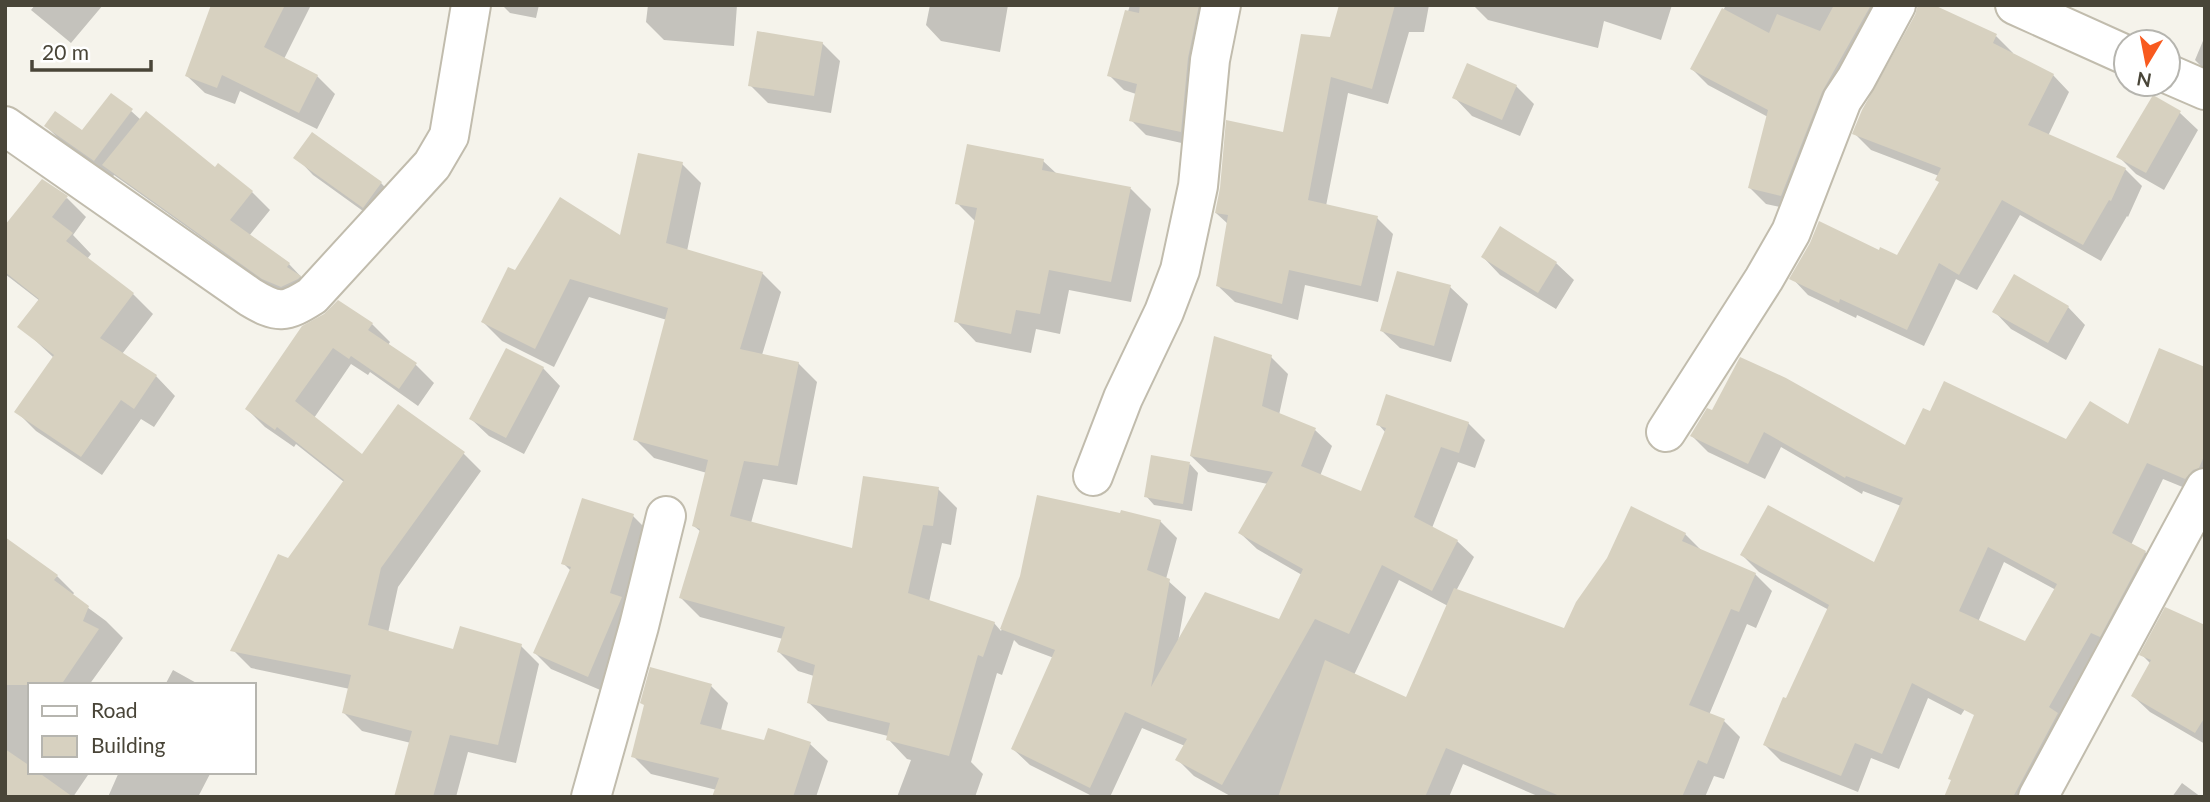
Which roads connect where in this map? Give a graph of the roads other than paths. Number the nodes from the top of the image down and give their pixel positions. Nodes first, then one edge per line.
1 (471, 5) edge
2 (1221, 5) edge
3 (1896, 5) edge
4 (2015, 5) edge
5 (2112, 49) edge
6 (2182, 80) edge
7 (2205, 90) edge
8 (5, 126) edge
9 (1666, 432) dead end
10 (1093, 476) dead end
11 (2205, 488) edge
12 (666, 516) dead end
13 (591, 797) edge
14 (2038, 797) edge

1 - 8 street
2 - 10 street
3 - 9 street
4 - 5 street
6 - 7 street
11 - 14 street
12 - 13 street

